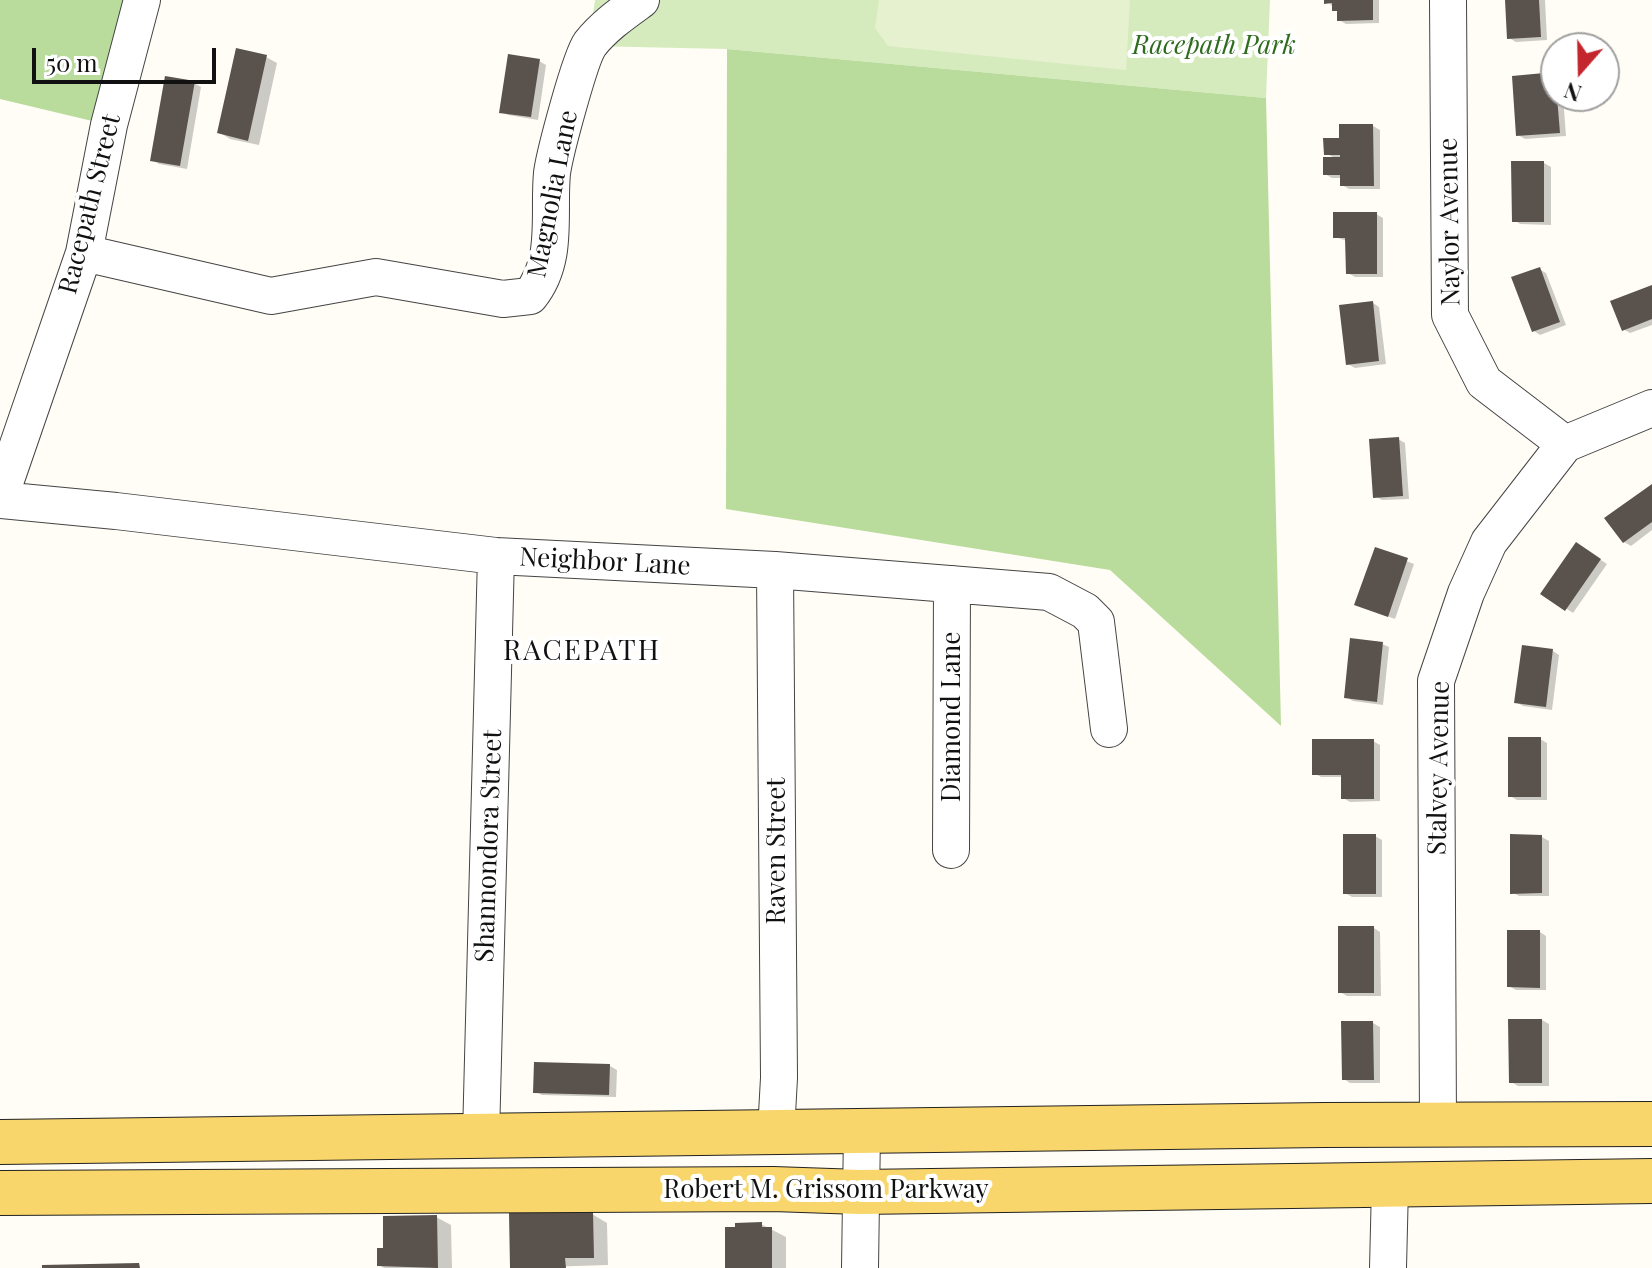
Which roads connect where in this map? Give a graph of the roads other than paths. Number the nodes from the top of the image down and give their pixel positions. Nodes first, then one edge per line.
1 (142, 0) edge
2 (641, 0) edge
3 (1448, 0) edge
4 (84, 253) junction
5 (1652, 408) edge
6 (1565, 444) junction
7 (0, 499) edge
8 (496, 556) junction
9 (775, 570) junction
10 (952, 584) junction
11 (1109, 729) dead end
12 (951, 850) dead end
13 (1652, 1124) edge
14 (1438, 1125) junction
15 (862, 1131) junction
16 (776, 1132) junction
17 (481, 1136) junction
18 (0, 1142) edge
19 (1652, 1181) edge
20 (1390, 1186) junction
21 (860, 1192) junction
22 (0, 1193) edge
23 (860, 1268) edge
24 (1388, 1268) edge

1 - 4 street, Racepath Street
2 - 4 street, Magnolia Lane
3 - 6 street, Naylor Avenue
4 - 7 street, Racepath Street
5 - 6 street, Stalvey Avenue
6 - 14 street, Stalvey Avenue
7 - 8 street, Neighbor Lane
8 - 9 street, Neighbor Lane
8 - 17 street, Shannondora Street
9 - 10 street, Neighbor Lane
9 - 16 street, Raven Street
10 - 11 street, Neighbor Lane
10 - 12 street, Diamond Lane
13 - 14 main road
14 - 15 main road
15 - 16 main road
15 - 21 street
16 - 17 main road
17 - 18 main road
19 - 20 main road, Robert M. Grissom Parkway
20 - 21 main road, Robert M. Grissom Parkway
20 - 24 street
21 - 22 main road, Robert M. Grissom Parkway
21 - 23 street

